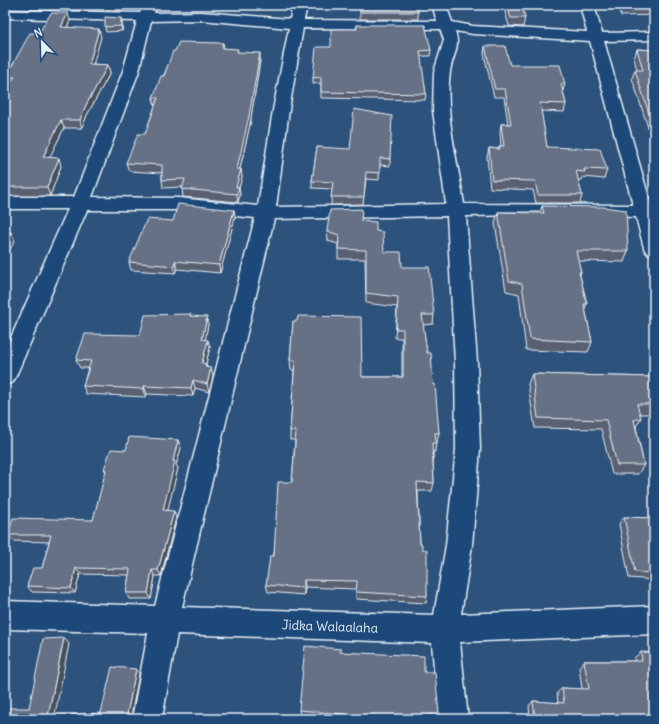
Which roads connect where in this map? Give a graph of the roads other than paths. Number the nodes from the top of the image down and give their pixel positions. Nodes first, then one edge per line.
1 (12, 5) edge
2 (440, 5) edge
3 (587, 5) edge
4 (148, 11) edge
5 (5, 13) edge
6 (298, 14) edge
7 (447, 25) junction
8 (654, 36) edge
9 (596, 37) junction
10 (80, 202) junction
11 (5, 203) edge
12 (456, 209) junction
13 (648, 211) edge
14 (266, 213) junction
15 (654, 248) edge
16 (5, 376) edge
17 (5, 615) edge
18 (165, 620) junction
19 (654, 620) edge
20 (445, 629) junction
21 (147, 719) edge
22 (453, 719) edge

1 - 5 street
2 - 7 street
3 - 9 street
4 - 5 street
4 - 6 street
4 - 10 street
6 - 7 street
6 - 14 street
7 - 9 street
7 - 12 street
8 - 9 street
9 - 13 street
10 - 11 street
10 - 14 street
10 - 16 street
12 - 13 street
12 - 14 street
12 - 20 street
13 - 15 street
14 - 18 street
17 - 18 street, Jidka Walaalaha
18 - 20 street, Jidka Walaalaha
18 - 21 street
19 - 20 street, Jidka Walaalaha
20 - 22 street

